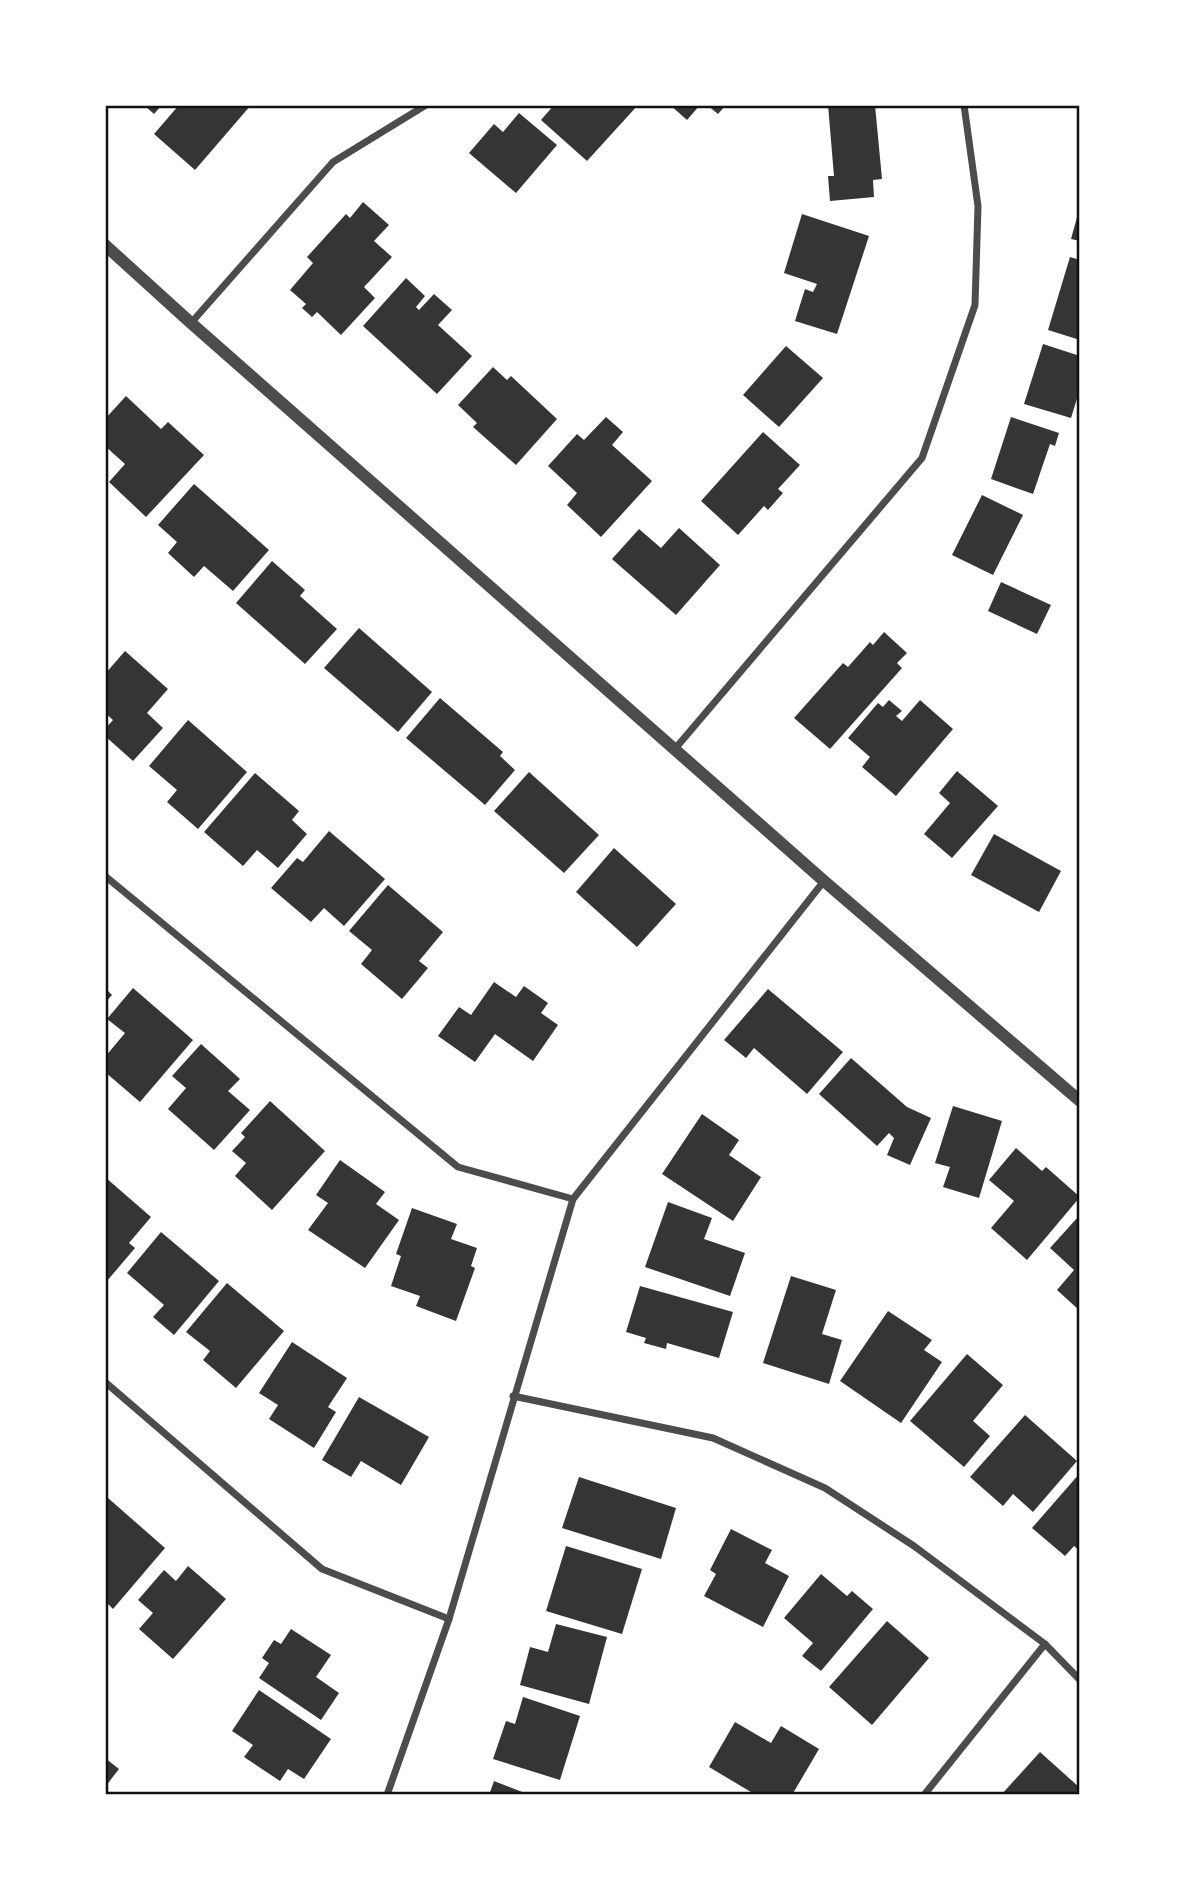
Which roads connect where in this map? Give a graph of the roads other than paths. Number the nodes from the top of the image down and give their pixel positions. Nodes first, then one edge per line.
1 (426, 105) edge
2 (964, 105) edge
3 (105, 245) edge
4 (191, 323) junction
5 (674, 750) junction
6 (105, 877) edge
7 (824, 881) junction
8 (1080, 1101) edge
9 (573, 1199) junction
10 (105, 1382) edge
11 (513, 1396) junction
12 (449, 1619) junction
13 (1045, 1644) junction
14 (1080, 1680) edge
15 (387, 1795) edge
16 (924, 1795) edge

1 - 4 street
2 - 5 street
3 - 4 street
4 - 5 street
5 - 7 street
6 - 9 street
7 - 8 street
7 - 9 street
9 - 11 street
10 - 12 street
11 - 12 street
11 - 13 street
12 - 15 street
13 - 14 street
13 - 16 street

